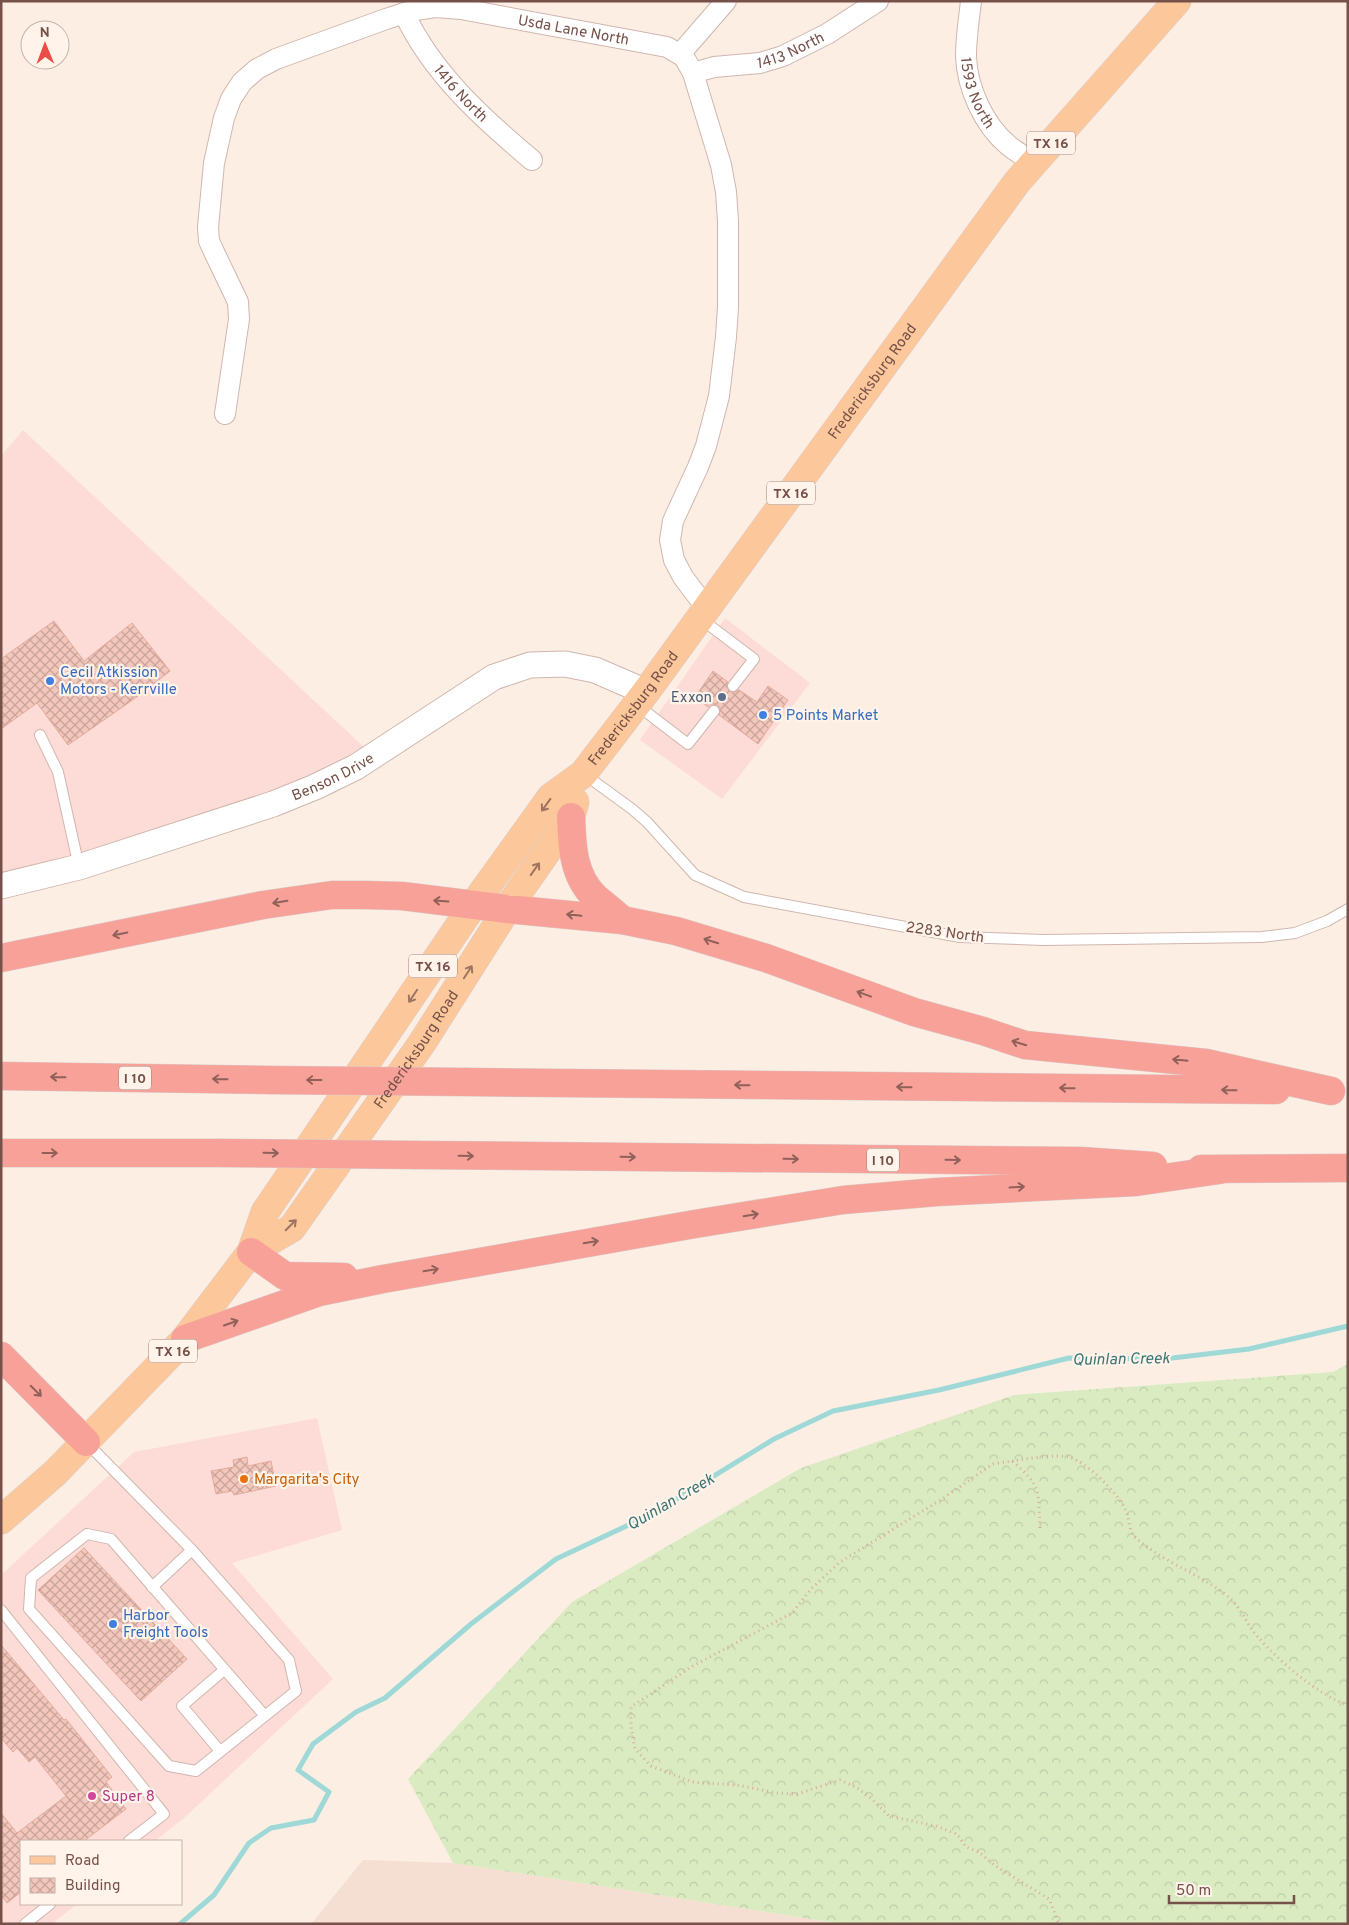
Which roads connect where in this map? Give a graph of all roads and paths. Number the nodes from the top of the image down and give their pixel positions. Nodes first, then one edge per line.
1 (726, 1) edge
2 (878, 1) edge
3 (971, 1) edge
4 (1177, 1) edge
5 (404, 14) junction
6 (680, 54) junction
7 (693, 73) junction
8 (532, 160) dead end
9 (1034, 163) junction
10 (225, 414) dead end
11 (703, 613) junction
12 (733, 686) dead end
13 (641, 698) junction
14 (714, 711) dead end
15 (40, 735) dead end
16 (583, 774) junction
17 (571, 817) junction
18 (79, 867) junction
19 (1, 886) edge
20 (474, 904) junction
21 (507, 909) junction
22 (1348, 909) edge
23 (622, 920) junction
24 (1, 958) edge
25 (1, 1076) edge
26 (1339, 1091) edge
27 (1, 1154) edge
28 (1348, 1168) edge
29 (1219, 1170) junction
30 (251, 1252) junction
31 (383, 1278) junction
32 (185, 1339) junction
33 (1, 1356) edge
34 (86, 1442) junction
35 (1012, 1461) junction
36 (1, 1520) edge
37 (1040, 1528) dead end
38 (192, 1550) junction
39 (152, 1587) junction
40 (3, 1616) edge
41 (224, 1670) junction
42 (1348, 1705) edge
43 (265, 1716) junction
44 (220, 1751) junction
45 (131, 1840) edge
46 (49, 1905) edge
47 (1348, 1920) edge
48 (25, 1924) edge
49 (1059, 1924) edge
50 (1344, 1924) edge

1 - 6 street
2 - 7 street, 1413 North
3 - 9 street, 1593 North
4 - 9 main road, Fredericksburg Road / TX 16
5 - 6 street, Usda Lane North
5 - 8 street, 1416 North
5 - 10 street, Usda Lane North
6 - 7 street
7 - 11 street
9 - 11 main road, Fredericksburg Road / TX 16
11 - 12 lane
11 - 13 main road, Fredericksburg Road / TX 16
13 - 14 lane
13 - 16 main road, Fredericksburg Road / TX 16
13 - 18 street, Benson Drive
15 - 18 lane
16 - 17 main road, Fredericksburg Road / TX 16
16 -> 20 main road, Fredericksburg Road / TX 16
16 - 22 lane, 2283 North
21 -> 17 main road, Fredericksburg Road / TX 16
17 - 23 highway
18 - 19 street, Benson Drive
20 - 21 highway
20 -> 24 highway
20 -> 30 main road, Fredericksburg Road / TX 16
23 -> 21 highway
30 -> 21 main road, Fredericksburg Road / TX 16
26 -> 23 highway
26 -> 25 highway, I 10, bridge
27 -> 29 highway, I 10, bridge
28 - 29 highway, I 10
31 -> 29 highway
30 - 31 highway
30 - 32 main road, Fredericksburg Road / TX 16
32 -> 31 highway
32 - 34 main road, Fredericksburg Road / TX 16
33 -> 34 highway
34 - 36 main road, TX 16
34 - 38 lane
35 - 37 path
35 - 42 path
35 - 49 path
38 - 39 lane
38 - 43 lane
39 - 41 lane
39 - 44 lane
40 - 45 lane
41 - 43 lane
41 - 44 lane
43 - 44 lane
46 - 48 lane
47 - 50 path

